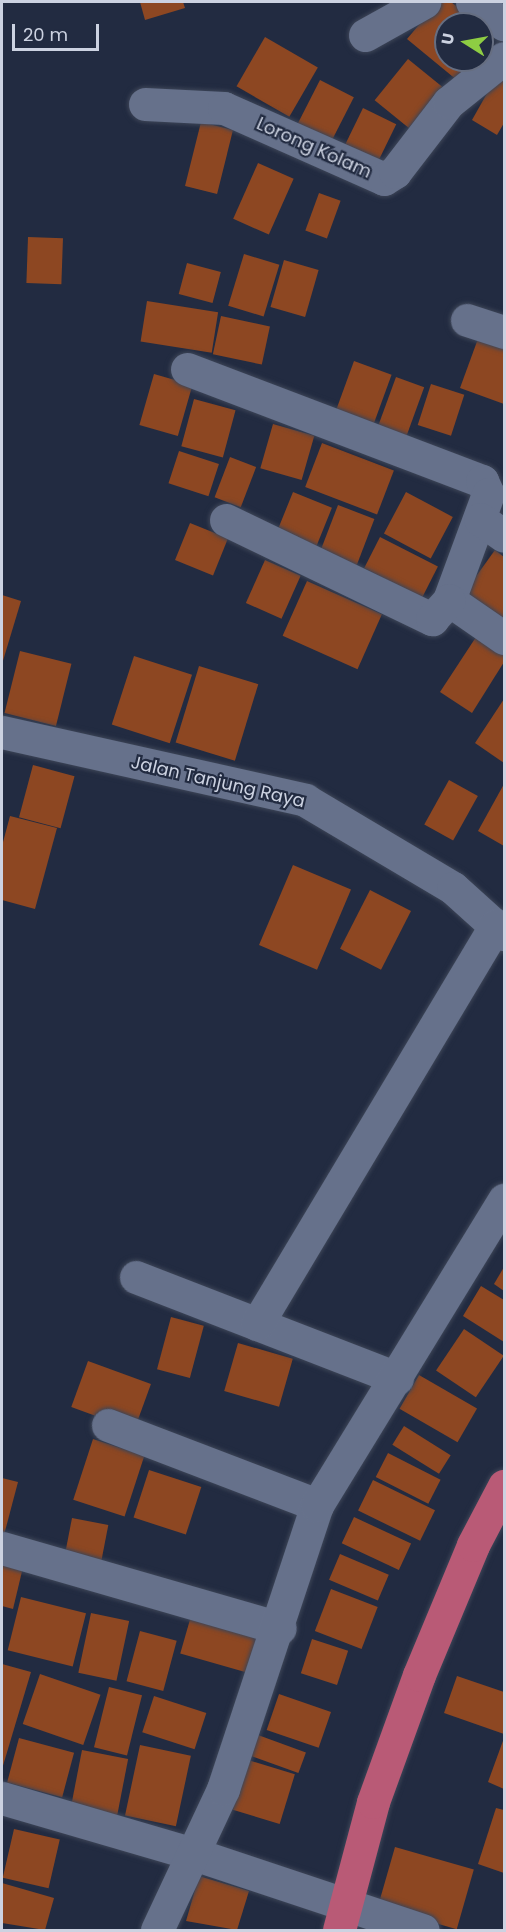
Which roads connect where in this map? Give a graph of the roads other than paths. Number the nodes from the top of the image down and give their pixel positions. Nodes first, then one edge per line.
1 (424, 2) edge
2 (472, 2) edge
3 (504, 24) edge
4 (365, 34) dead end
5 (504, 58) edge
6 (145, 104) dead end
7 (467, 320) dead end
8 (504, 332) edge
9 (187, 369) dead end
10 (226, 520) dead end
11 (492, 527) edge
12 (443, 609) junction
13 (504, 638) edge
14 (2, 732) edge
15 (500, 930) edge
16 (504, 1200) edge
17 (136, 1277) dead end
18 (257, 1324) junction
19 (397, 1378) junction
20 (108, 1425) dead end
21 (502, 1498) edge
22 (317, 1506) junction
23 (2, 1548) edge
24 (280, 1628) junction
25 (2, 1798) edge
26 (194, 1854) junction
27 (342, 1918) edge
28 (157, 1930) edge
29 (423, 1930) edge

1 - 4 street
2 - 3 street
5 - 6 street, Lorong Kolam
7 - 8 street
9 - 11 street
10 - 12 street
11 - 12 street
12 - 13 street
14 - 15 street, Jalan Tanjung Raya
15 - 18 street
16 - 19 street
17 - 18 street
18 - 19 street
19 - 22 street
20 - 22 street
21 - 27 highway
22 - 24 street
23 - 24 street
24 - 26 street
25 - 26 street
26 - 27 street
26 - 28 street
27 - 29 street

